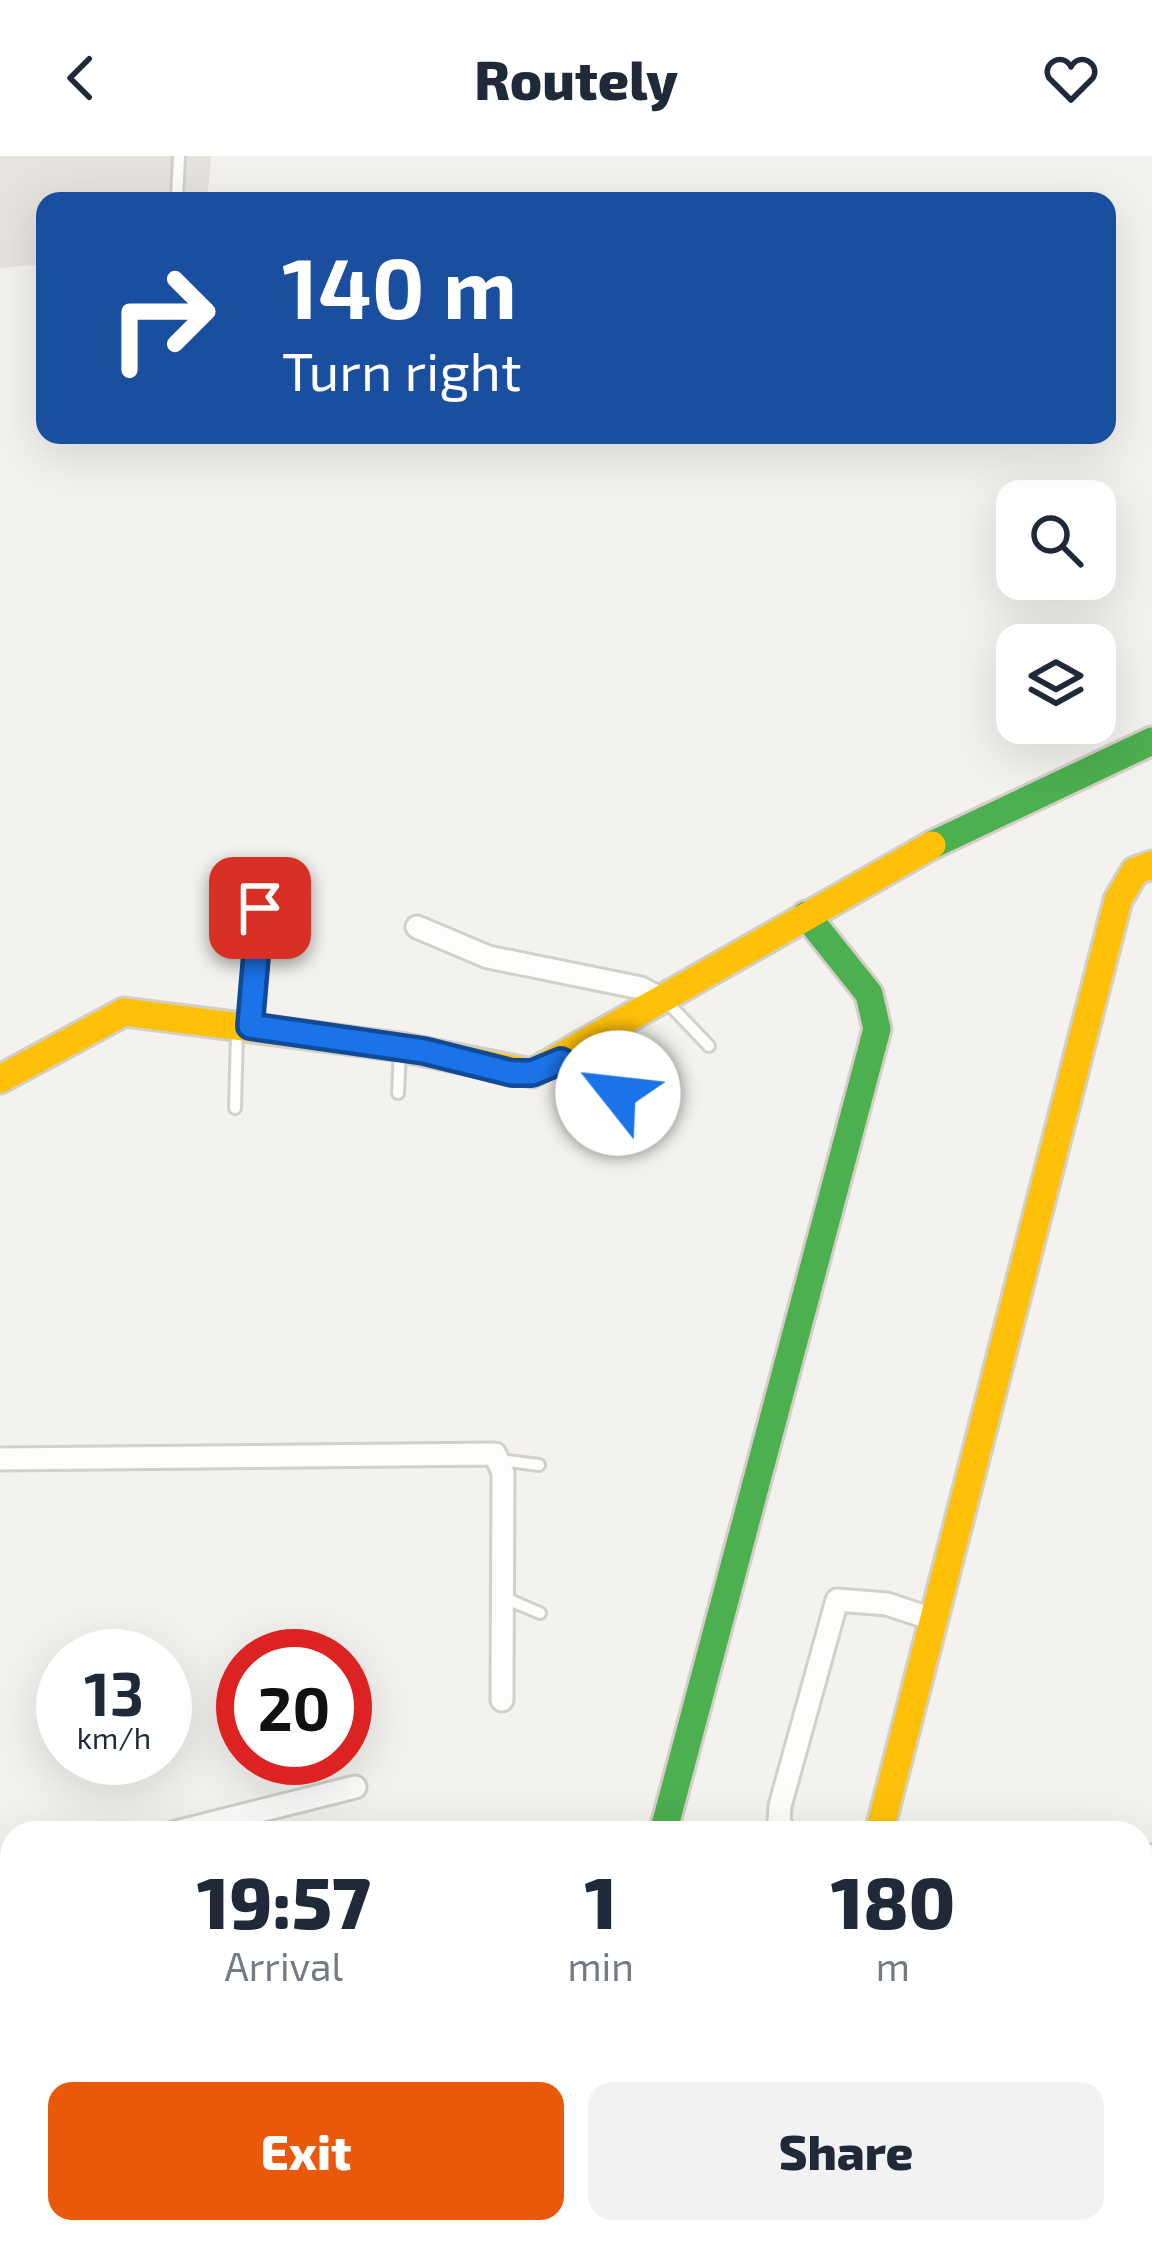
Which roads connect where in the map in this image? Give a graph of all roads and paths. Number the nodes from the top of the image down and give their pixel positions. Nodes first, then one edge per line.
1 (179, 156) edge
2 (177, 192) edge
3 (1152, 741) edge
4 (1152, 866) edge
5 (260, 908) dead end
6 (806, 915) junction
7 (417, 927) dead end
8 (665, 1000) junction
9 (244, 1025) junction
10 (709, 1046) dead end
11 (400, 1047) junction
12 (561, 1061) junction
13 (0, 1079) edge
14 (398, 1093) dead end
15 (640, 1103) dead end
16 (236, 1108) dead end
17 (0, 1459) edge
18 (500, 1460) junction
19 (539, 1465) dead end
20 (500, 1595) junction
21 (541, 1612) dead end
22 (932, 1619) junction
23 (502, 1700) dead end
24 (355, 1787) dead end
25 (220, 1821) edge
26 (666, 1821) edge
27 (779, 1821) edge
28 (882, 1821) edge

1 - 2 lane
3 - 6 street
4 - 22 street
5 - 9 lane
6 - 8 street
6 - 26 street
7 - 8 street
8 - 10 lane
8 - 12 street
9 - 11 street
9 - 13 street
9 - 16 lane
11 - 12 street
11 - 14 lane
12 - 15 lane
17 - 18 street
18 - 19 lane
18 - 20 street
20 - 21 lane
20 - 23 street
22 - 27 street
22 - 28 street
24 - 25 street

